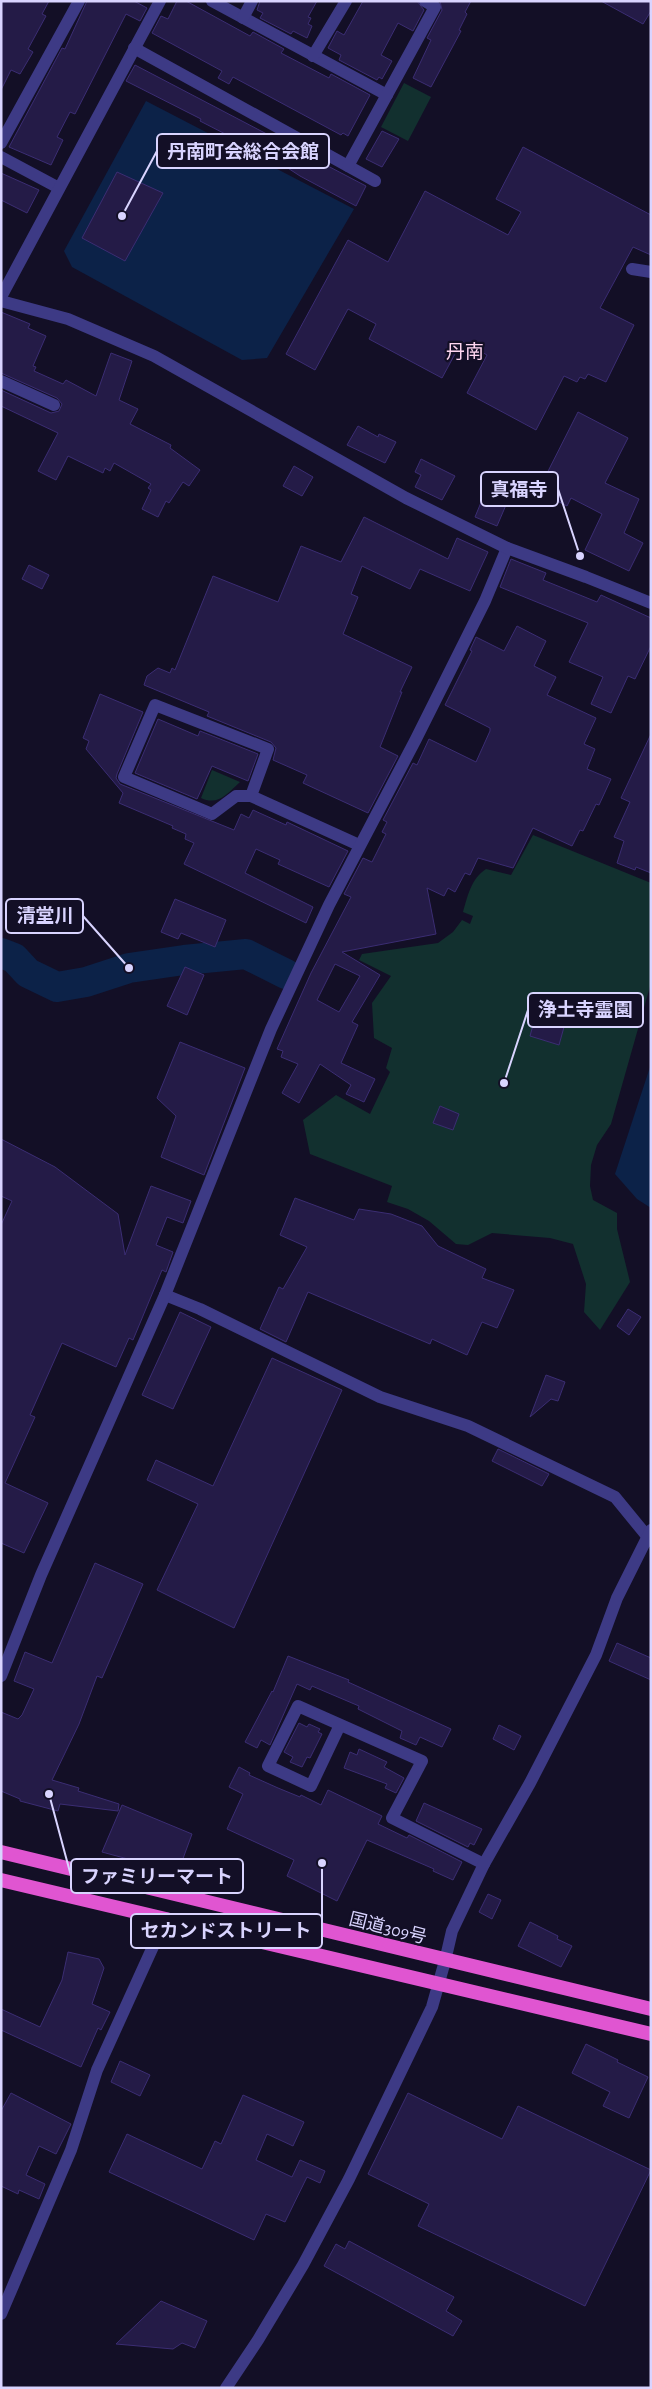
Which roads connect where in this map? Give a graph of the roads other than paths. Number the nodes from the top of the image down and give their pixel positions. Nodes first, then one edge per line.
1 (80, 1) edge
2 (160, 1) edge
3 (212, 1) edge
4 (252, 1) edge
5 (346, 1) edge
6 (425, 1) edge
7 (243, 18) junction
8 (134, 48) junction
9 (313, 56) junction
10 (386, 95) junction
11 (1, 143) edge
12 (1, 157) edge
13 (348, 166) junction
14 (374, 181) dead end
15 (59, 188) junction
16 (632, 269) dead end
17 (651, 272) edge
18 (1, 297) edge
19 (1, 301) edge
20 (1, 381) edge
21 (54, 405) dead end
22 (507, 548) junction
23 (651, 603) edge
24 (251, 796) junction
25 (360, 845) junction
26 (165, 1295) junction
27 (650, 1536) edge
28 (1, 1676) edge
29 (340, 1725) junction
30 (1, 1852) edge
31 (484, 1864) junction
32 (1, 1880) edge
33 (166, 1918) junction
34 (445, 1961) junction
35 (439, 1983) junction
36 (651, 2009) edge
37 (651, 2034) edge
38 (1, 2314) edge
39 (226, 2388) edge

1 - 11 street
2 - 8 street
3 - 7 street
4 - 7 street
5 - 9 street
6 - 10 street
7 - 9 street
8 - 13 street
8 - 15 street
9 - 10 street
10 - 13 street
12 - 15 street
13 - 14 street
15 - 18 street
16 - 17 street
19 - 22 street
20 - 21 street
22 - 23 street
22 - 25 street
24 - 24 street
24 - 25 street
25 - 26 street
26 - 27 street
26 - 28 street
27 - 31 street
29 - 29 street
29 - 31 street
30 - 34 highway, 国道309号
31 - 34 street
32 - 33 highway
33 - 35 highway
33 - 38 street
34 - 35 street
34 - 36 highway, 国道309号
35 - 37 highway
35 - 39 street

